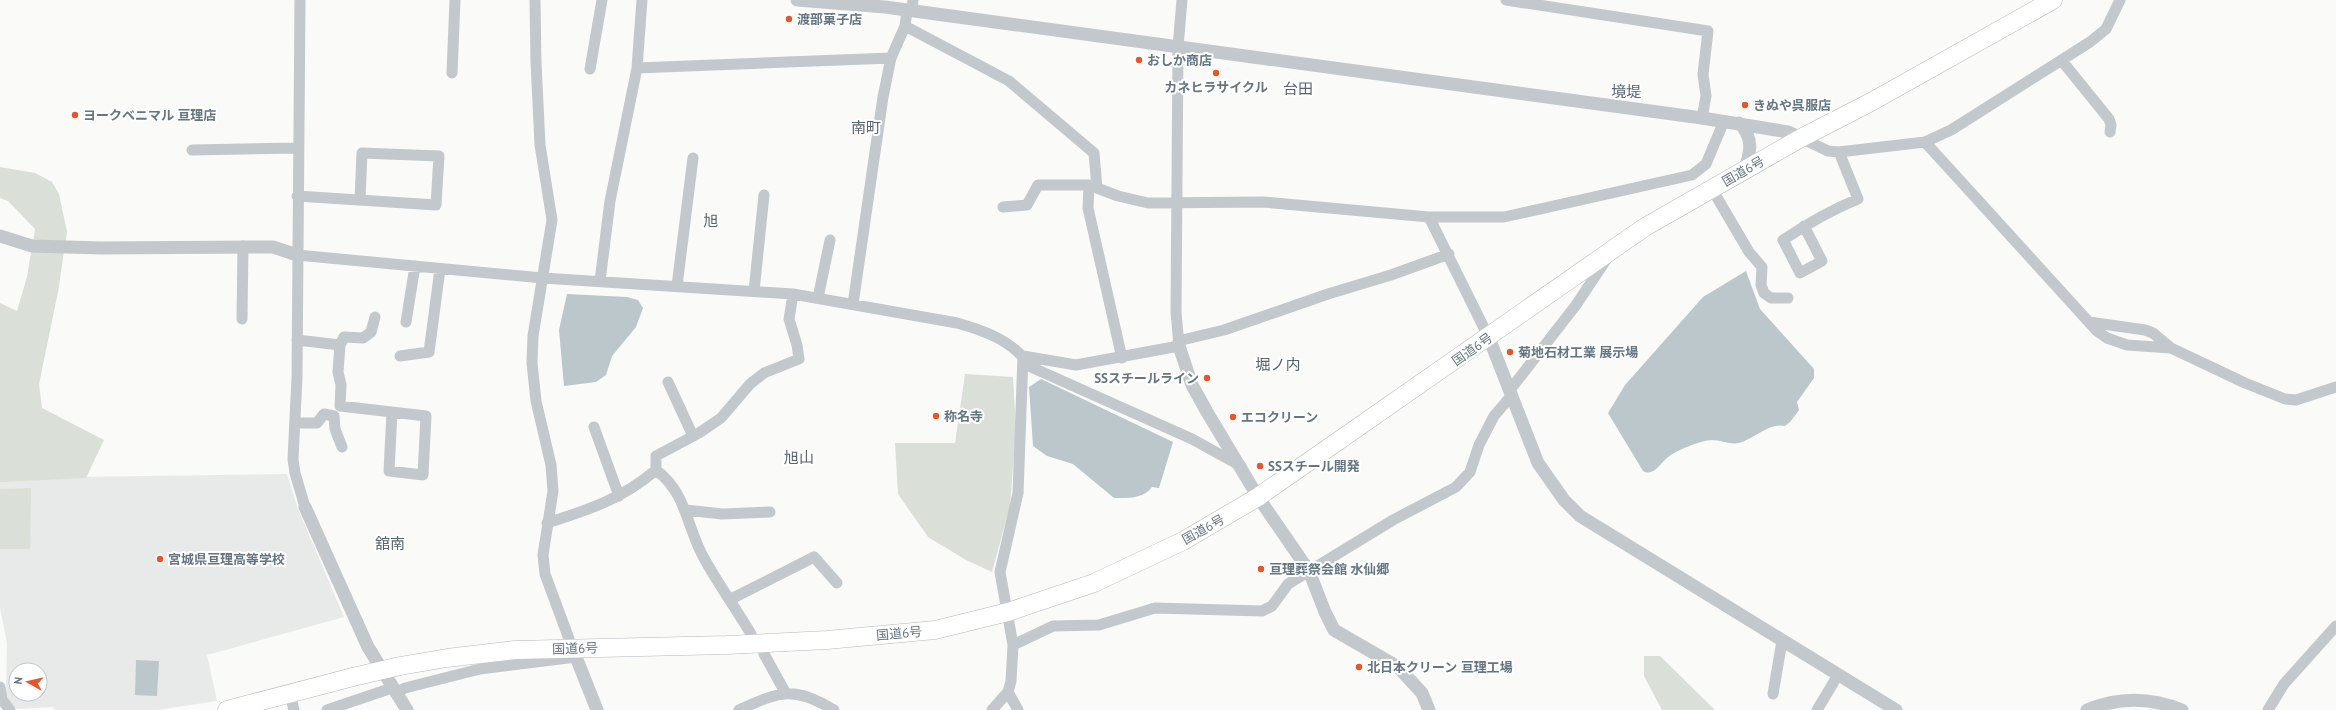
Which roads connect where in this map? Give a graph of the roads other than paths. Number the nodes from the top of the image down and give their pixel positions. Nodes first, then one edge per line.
1 (300, 0) edge
2 (455, 0) edge
3 (536, 0) edge
4 (602, 0) edge
5 (642, 0) edge
6 (797, 0) edge
7 (1182, 0) edge
8 (1506, 0) edge
9 (2053, 0) edge
10 (2120, 0) edge
11 (911, 7) edge
12 (905, 26) junction
13 (1178, 47) junction
14 (891, 58) junction
15 (2062, 61) junction
16 (637, 68) junction
17 (590, 69) dead end
18 (452, 73) dead end
19 (1702, 118) junction
20 (1724, 121) junction
21 (1739, 123) junction
22 (2110, 132) dead end
23 (1801, 138) junction
24 (1925, 142) junction
25 (297, 148) junction
26 (192, 150) dead end
27 (1839, 152) junction
28 (693, 158) dead end
29 (1744, 171) junction
30 (1093, 186) junction
31 (1712, 189) junction
32 (764, 195) dead end
33 (297, 196) junction
34 (360, 200) junction
35 (1178, 203) junction
36 (1003, 207) dead end
37 (1429, 217) junction
38 (1804, 226) dead end
39 (0, 236) edge
40 (830, 240) dead end
41 (243, 246) junction
42 (1613, 250) junction
43 (1449, 254) junction
44 (297, 255) junction
45 (415, 266) junction
46 (440, 269) junction
47 (543, 278) junction
48 (600, 281) junction
49 (677, 286) junction
50 (754, 291) junction
51 (793, 294) junction
52 (818, 298) junction
53 (1788, 298) dead end
54 (853, 304) junction
55 (375, 317) dead end
56 (242, 319) dead end
57 (406, 322) dead end
58 (2089, 322) junction
59 (1489, 338) junction
60 (297, 340) junction
61 (1179, 343) junction
62 (340, 345) junction
63 (2171, 348) junction
64 (400, 356) dead end
65 (1023, 356) junction
66 (1122, 358) junction
67 (668, 382) dead end
68 (2336, 387) edge
69 (1511, 393) junction
70 (392, 412) junction
71 (295, 423) junction
72 (594, 426) dead end
73 (693, 436) junction
74 (342, 447) dead end
75 (1241, 466) junction
76 (656, 470) junction
77 (619, 496) junction
78 (1258, 497) junction
79 (305, 507) joint
80 (686, 510) junction
81 (770, 512) dead end
82 (547, 523) junction
83 (1309, 571) junction
84 (837, 583) dead end
85 (731, 599) junction
86 (1008, 612) junction
87 (2336, 626) edge
88 (751, 634) dead end
89 (1782, 641) junction
90 (1013, 645) junction
91 (574, 652) junction
92 (764, 654) dead end
93 (1838, 675) junction
94 (0, 687) edge
95 (394, 690) junction
96 (785, 692) junction
97 (1008, 692) junction
98 (1773, 694) dead end
99 (292, 702) edge
100 (10, 710) edge
101 (227, 710) edge
102 (327, 710) edge
103 (407, 710) edge
104 (597, 710) edge
105 (739, 710) edge
106 (834, 710) edge
107 (992, 710) edge
108 (1018, 710) edge
109 (1429, 710) edge
110 (1817, 710) edge
111 (1896, 710) edge
112 (2087, 710) edge
113 (2182, 710) edge
114 (2268, 710) edge

1 - 25 street
2 - 18 street
3 - 47 street
4 - 17 street
5 - 16 street
6 - 11 street
7 - 13 street
8 - 19 street
9 - 23 highway, 国道6号
10 - 15 street
11 - 12 street
11 - 13 street
12 - 14 street
12 - 30 street
13 - 19 street
13 - 35 street
14 - 16 street
14 - 54 street
15 - 22 street
15 - 24 street
16 - 48 street
19 - 20 street
20 - 21 street
20 - 37 street
21 - 23 street
21 - 29 street
23 - 27 street
23 - 29 highway, 国道6号
24 - 27 street
24 - 58 street
25 - 26 street
25 - 33 street
27 - 38 street
28 - 49 street
29 - 31 highway, 国道6号
30 - 35 street
30 - 36 street
30 - 66 street
31 - 42 highway, 国道6号
31 - 53 street
32 - 50 street
33 - 34 street
33 - 44 street
34 - 34 street
35 - 37 street
35 - 61 street
37 - 43 street
39 - 41 street
40 - 52 street
41 - 44 street
41 - 56 street
42 - 59 highway, 国道6号
42 - 69 street
43 - 59 street
43 - 61 street
44 - 45 street
44 - 60 street
45 - 46 street
45 - 57 street
46 - 47 street
46 - 64 street
47 - 48 street
47 - 82 street
48 - 49 street
49 - 50 street
50 - 51 street
51 - 52 street
51 - 73 street
52 - 54 street
54 - 65 street
55 - 62 street
58 - 63 street
58 - 63 street
59 - 69 street
59 - 78 highway, 国道6号
60 - 62 street
60 - 71 street
61 - 66 street
61 - 75 street
62 - 70 street
63 - 68 street
65 - 66 street
65 - 75 street
65 - 86 street
67 - 73 street
69 - 83 street
69 - 89 street
70 - 70 street
71 - 74 street
71 - 79 street
72 - 77 street
73 - 76 street
75 - 78 street
76 - 77 street
76 - 80 street
77 - 82 street
78 - 83 street
78 - 86 highway, 国道6号
79 - 95 street
80 - 81 street
80 - 85 street
82 - 91 street
83 - 90 street
83 - 109 street
84 - 85 street
85 - 88 street
86 - 90 street
86 - 91 highway, 国道6号
87 - 114 street
89 - 93 street
89 - 98 street
90 - 97 street
91 - 95 street
91 - 99 highway, 国道6号, bridge
91 - 104 street
92 - 96 street
93 - 110 street
93 - 111 street
94 - 100 street
95 - 102 street
95 - 103 street
96 - 105 street
96 - 106 street
97 - 107 street
97 - 108 street
99 - 101 highway, 国道6号
112 - 113 street

